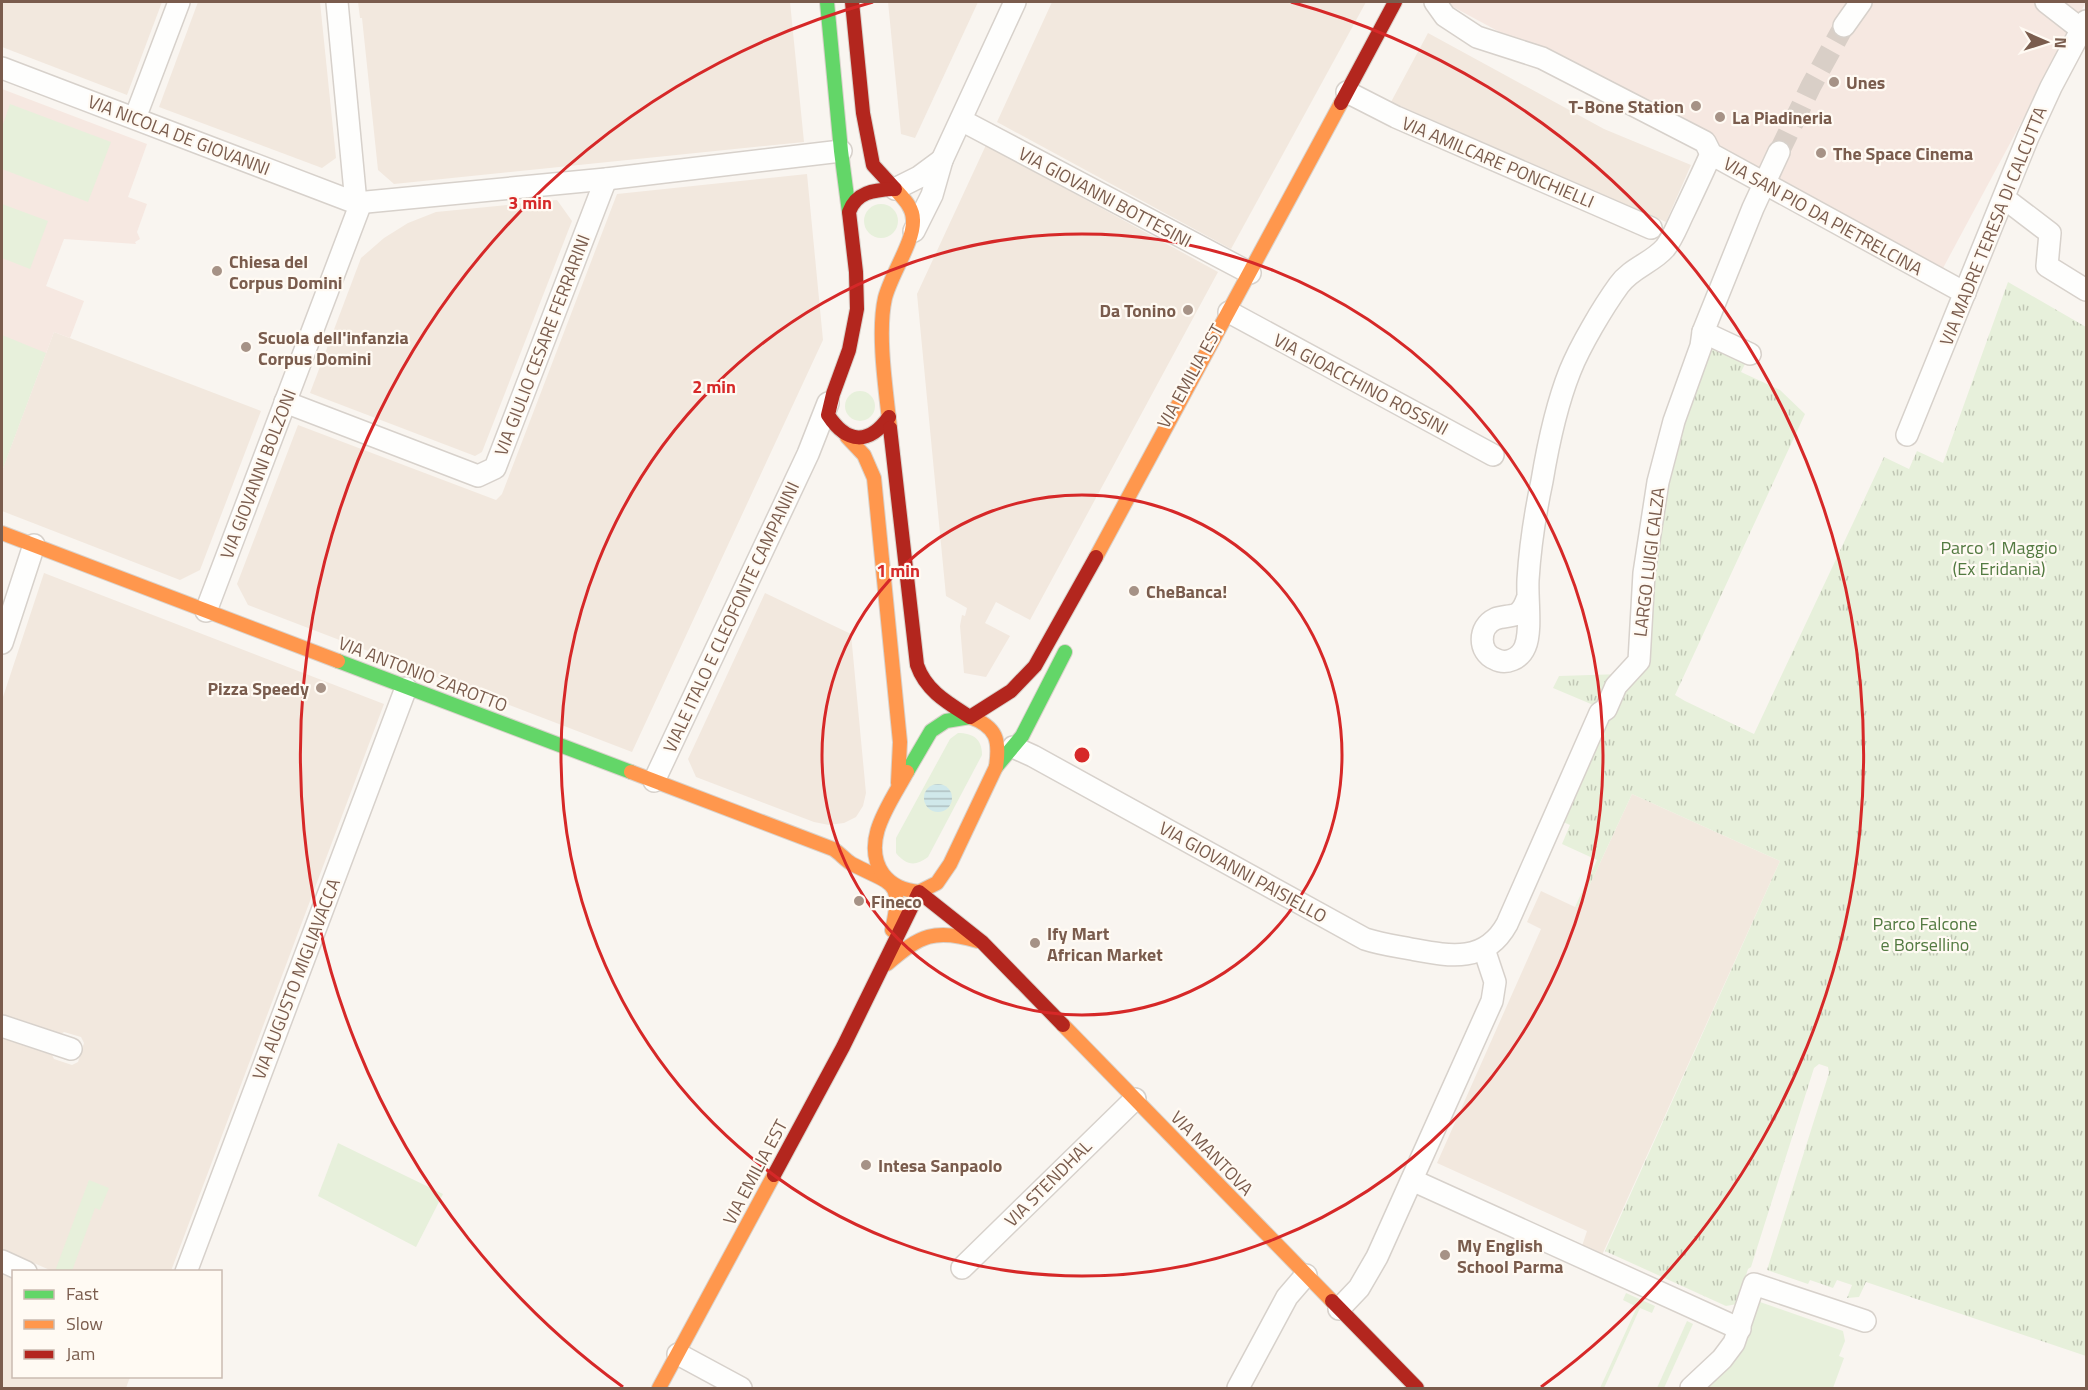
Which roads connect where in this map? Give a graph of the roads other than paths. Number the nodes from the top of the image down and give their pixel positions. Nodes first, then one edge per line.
1 (180, 2) edge
2 (337, 2) edge
3 (827, 2) edge
4 (852, 2) edge
5 (1015, 2) edge
6 (1395, 2) edge
7 (1435, 2) edge
8 (1861, 2) edge
9 (2046, 2) edge
10 (1844, 26) tunnel mouth
11 (2084, 26) edge
12 (2, 68) edge
13 (1358, 97) junction
14 (135, 118) junction
15 (960, 120) junction
16 (841, 151) junction
17 (1779, 152) tunnel mouth
18 (1711, 154) junction
19 (942, 160) junction
20 (606, 179) junction
21 (1765, 184) junction
22 (895, 189) junction
23 (2004, 198) junction
24 (356, 202) junction
25 (849, 212) junction
26 (1651, 228) dead end
27 (908, 242) junction
28 (1250, 273) junction
29 (2086, 290) edge
30 (1965, 293) junction
31 (1238, 318) junction
32 (1703, 332) junction
33 (1750, 354) dead end
34 (829, 399) junction
35 (285, 402) junction
36 (889, 417) junction
37 (1907, 435) dead end
38 (845, 436) junction
39 (808, 454) junction
40 (1493, 455) dead end
41 (2, 533) edge
42 (34, 545) junction
43 (1527, 599) dead end
44 (206, 611) junction
45 (1070, 640) dead end
46 (2, 643) edge
47 (406, 687) junction
48 (970, 717) junction
49 (1013, 747) junction
50 (996, 767) junction
51 (654, 781) junction
52 (897, 790) junction
53 (885, 812) junction
54 (861, 836) dead end
55 (847, 843) dead end
56 (833, 849) junction
57 (950, 864) junction
58 (895, 886) junction
59 (953, 886) dead end
60 (919, 892) junction
61 (956, 902) dead end
62 (982, 942) junction
63 (1484, 949) junction
64 (880, 970) junction
65 (2, 1026) edge
66 (71, 1049) dead end
67 (1135, 1099) junction
68 (1412, 1180) junction
69 (2, 1261) edge
70 (962, 1268) dead end
71 (22, 1270) edge
72 (187, 1270) edge
73 (1306, 1275) junction
74 (1339, 1309) junction
75 (1865, 1321) dead end
76 (1740, 1329) junction
77 (678, 1354) junction
78 (659, 1389) edge
79 (741, 1389) edge
80 (1239, 1389) edge
81 (1417, 1389) edge
82 (1691, 1389) edge

1 - 14 street
2 - 24 street, VIA GIOVANNI BOLZONI
3 - 16 main road
4 - 22 main road
5 - 15 street
6 - 13 main road, VIA EMILIA EST
7 - 18 street, VIA SAN PIO DA PIETRELCINA
8 - 10 street
9 - 11 street
11 - 23 street, VIA MADRE TERESA DI CALCUTTA
12 - 14 street, VIA NICOLA DE GIOVANNI
13 - 26 street, VIA AMILCARE PONCHIELLI
13 - 28 main road, VIA EMILIA EST
14 - 24 street, VIA NICOLA DE GIOVANNI
15 - 19 street
15 - 28 street, VIA GIOVANNI BOTTESINI
16 - 20 street
16 - 25 main road
17 - 21 street, LARGO LUIGI CALZA
18 - 21 street, VIA SAN PIO DA PIETRELCINA
18 - 43 street
19 - 22 street
19 - 27 street
20 - 24 street
20 - 35 street, VIA GIULIO CESARE FERRARINI
21 - 30 street, VIA SAN PIO DA PIETRELCINA
21 - 32 street, LARGO LUIGI CALZA
22 - 25 main road
22 - 27 main road
23 - 29 street
23 - 30 street, VIA MADRE TERESA DI CALCUTTA
24 - 35 street, VIA GIOVANNI BOLZONI
25 - 34 main road
27 - 36 main road
28 - 31 main road, VIA EMILIA EST
30 - 37 street, VIA MADRE TERESA DI CALCUTTA
31 - 40 street, VIA GIOACCHINO ROSSINI
31 - 48 main road, VIA EMILIA EST
32 - 33 street
32 - 63 street, LARGO LUIGI CALZA
34 - 38 main road
34 - 39 street, VIALE ITALO E CLEOFONTE CAMPANINI
35 - 44 street, VIA GIOVANNI BOLZONI
36 - 38 main road
36 - 48 main road
38 - 39 street
38 - 52 main road
39 - 51 street, VIALE ITALO E CLEOFONTE CAMPANINI
41 - 42 main road, VIA ANTONIO ZAROTTO
42 - 44 main road, VIA ANTONIO ZAROTTO
42 - 46 street
44 - 47 main road, VIA ANTONIO ZAROTTO
45 - 49 main road, VIA EMILIA EST
47 - 51 main road, VIA ANTONIO ZAROTTO
47 - 72 street, VIA AUGUSTO MIGLIAVACCA
48 - 50 main road, VIA EMILIA EST
48 - 52 main road, VIA EMILIA EST
49 - 50 main road, VIA EMILIA EST
49 - 63 street, VIA GIOVANNI PAISIELLO
50 - 57 main road, VIA EMILIA EST
51 - 56 main road, VIA ANTONIO ZAROTTO
52 - 53 main road, VIA EMILIA EST
53 - 54 main road
53 - 58 main road, VIA EMILIA EST
55 - 56 main road
56 - 58 main road, VIA ANTONIO ZAROTTO
57 - 59 main road
57 - 60 main road, VIA EMILIA EST
58 - 60 main road
58 - 64 main road, VIA EMILIA EST
60 - 62 main road, VIA MANTOVA
60 - 64 main road, VIA EMILIA EST
61 - 62 main road, VIA MANTOVA
62 - 64 main road
62 - 67 main road, VIA MANTOVA
63 - 68 street
64 - 77 main road, VIA EMILIA EST
65 - 66 street
67 - 70 street, VIA STENDHAL
67 - 73 main road, VIA MANTOVA
68 - 74 street
68 - 76 street
69 - 71 street
73 - 74 main road, VIA MANTOVA
73 - 80 street
74 - 81 main road, VIA MANTOVA
75 - 76 street
76 - 82 street
77 - 78 main road, VIA EMILIA EST
77 - 79 street

